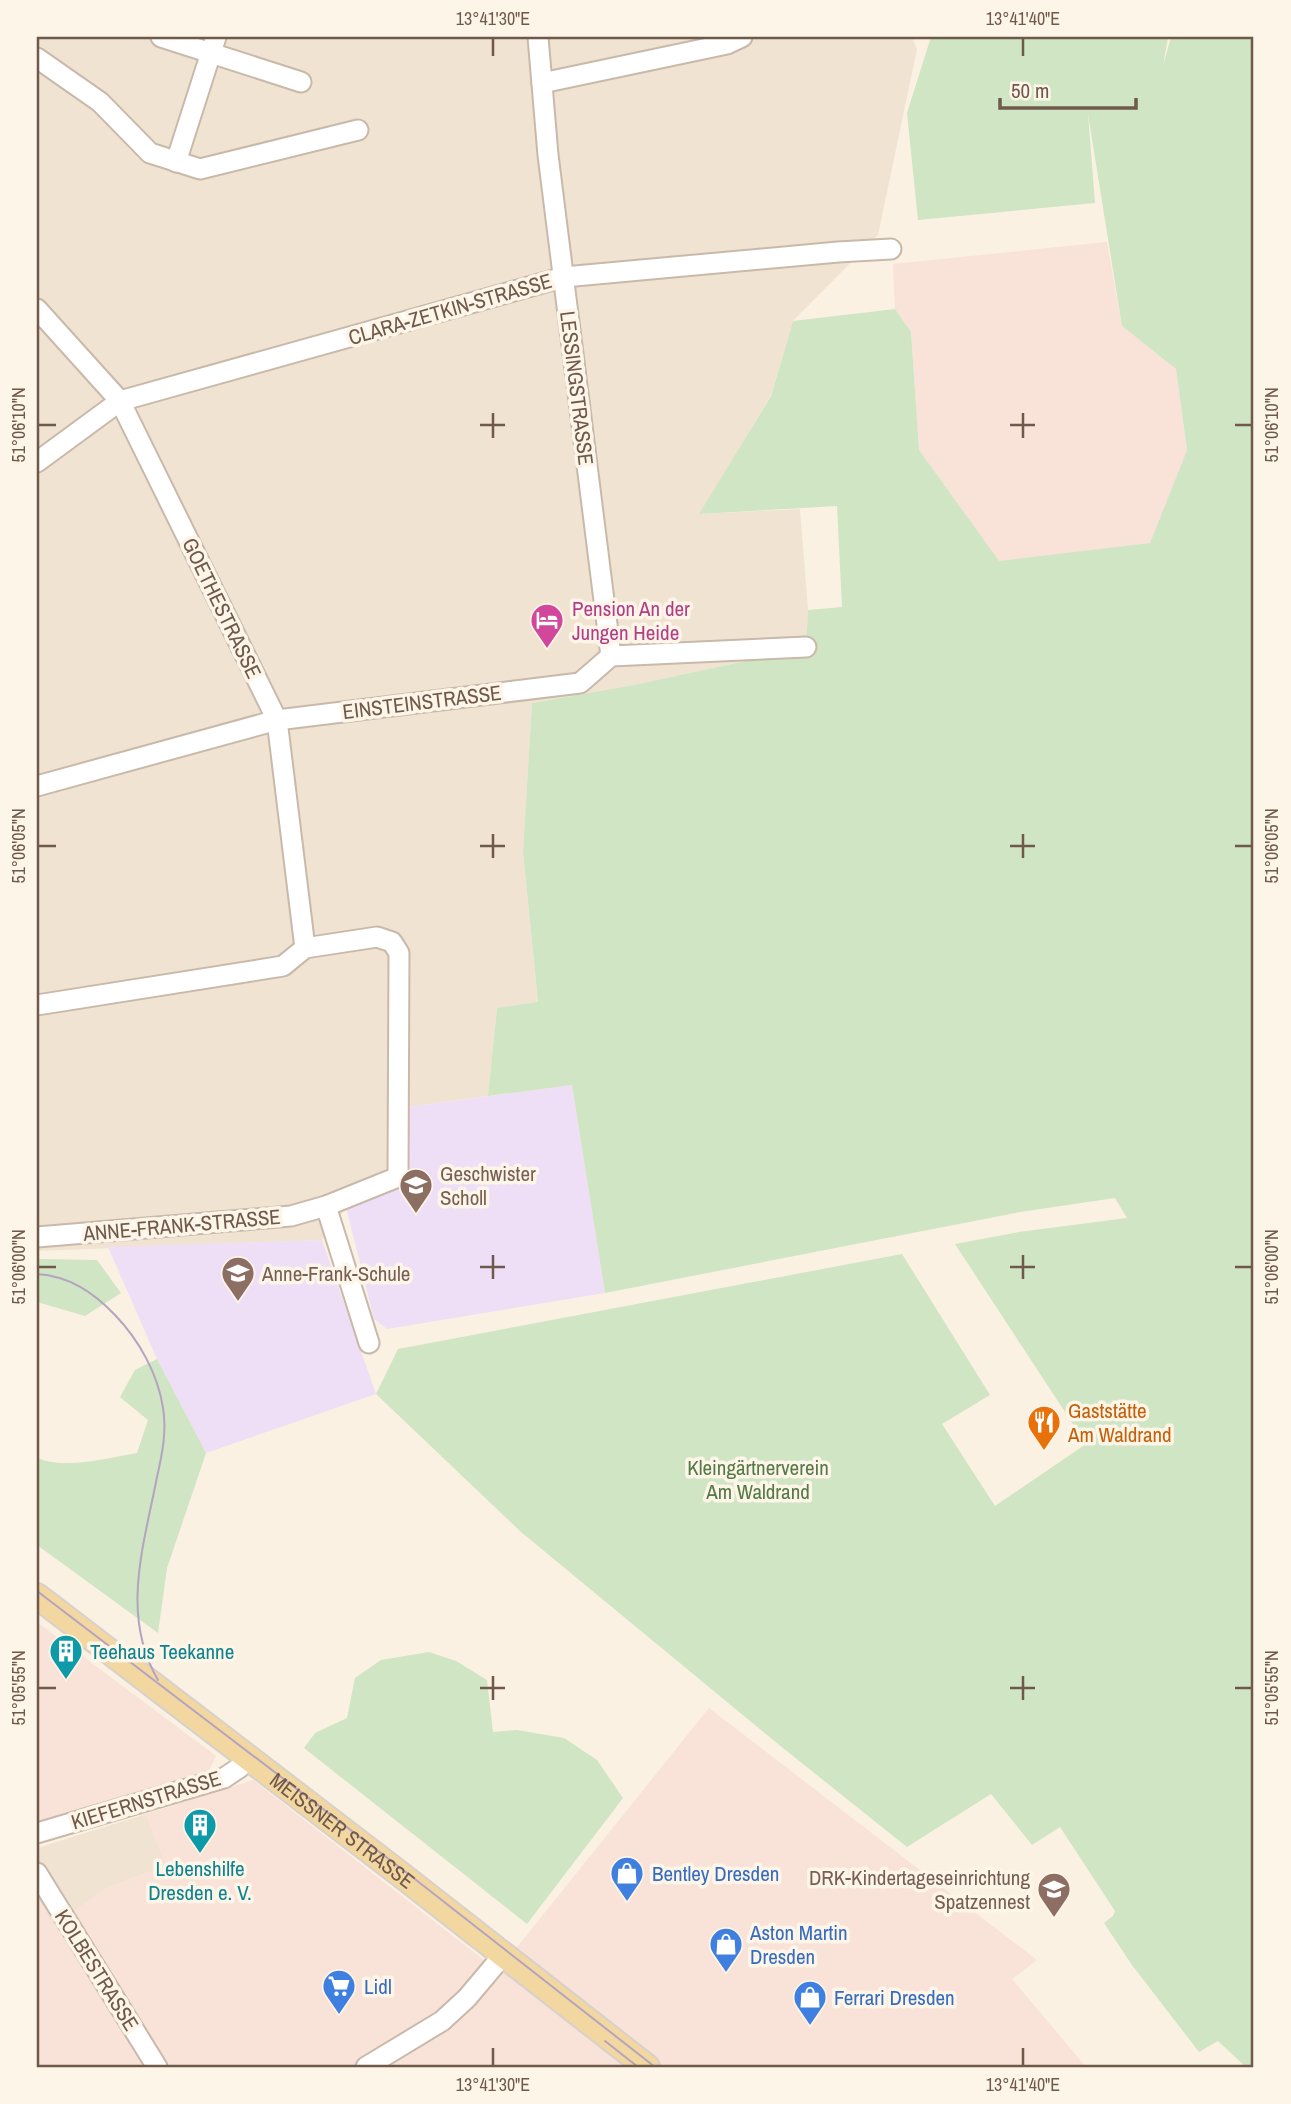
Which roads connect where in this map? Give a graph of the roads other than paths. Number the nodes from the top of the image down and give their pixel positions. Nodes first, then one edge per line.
1 (161, 37) edge
2 (538, 37) edge
3 (742, 37) edge
4 (213, 45) edge
5 (37, 58) edge
6 (301, 82) dead end
7 (542, 83) junction
8 (358, 130) dead end
9 (176, 162) junction
10 (891, 249) dead end
11 (564, 277) junction
12 (37, 309) edge
13 (120, 401) junction
14 (37, 462) edge
15 (806, 647) dead end
16 (611, 656) junction
17 (277, 720) junction
18 (37, 786) edge
19 (305, 948) junction
20 (37, 1005) edge
21 (326, 1206) junction
22 (37, 1237) edge
23 (369, 1343) dead end
24 (37, 1596) edge
25 (248, 1757) junction
26 (37, 1833) edge
27 (37, 1873) edge
28 (504, 1954) junction
29 (157, 2067) edge
30 (366, 2067) edge
31 (647, 2067) edge

1 - 4 street
2 - 7 street, LESSINGSTRASSE
3 - 7 street
4 - 6 street
4 - 9 street
5 - 9 street
7 - 11 street, LESSINGSTRASSE
8 - 9 street
10 - 11 street, CLARA-ZETKIN-STRASSE
11 - 13 street, CLARA-ZETKIN-STRASSE
11 - 16 street, LESSINGSTRASSE
12 - 13 street, GOETHESTRASSE
13 - 14 street, CLARA-ZETKIN-STRASSE
13 - 17 street, GOETHESTRASSE
15 - 16 street
16 - 17 street, EINSTEINSTRASSE
17 - 18 street, EINSTEINSTRASSE
17 - 19 street, GOETHESTRASSE
19 - 20 street
19 - 21 street, ANNE-FRANK-STRASSE
21 - 22 street, ANNE-FRANK-STRASSE
21 - 23 street
24 - 25 main road, MEISSNER STRASSE
25 - 26 street, KIEFERNSTRASSE
25 - 28 main road, MEISSNER STRASSE
27 - 29 street, KOLBESTRASSE
28 - 30 street
28 - 31 main road, MEISSNER STRASSE

